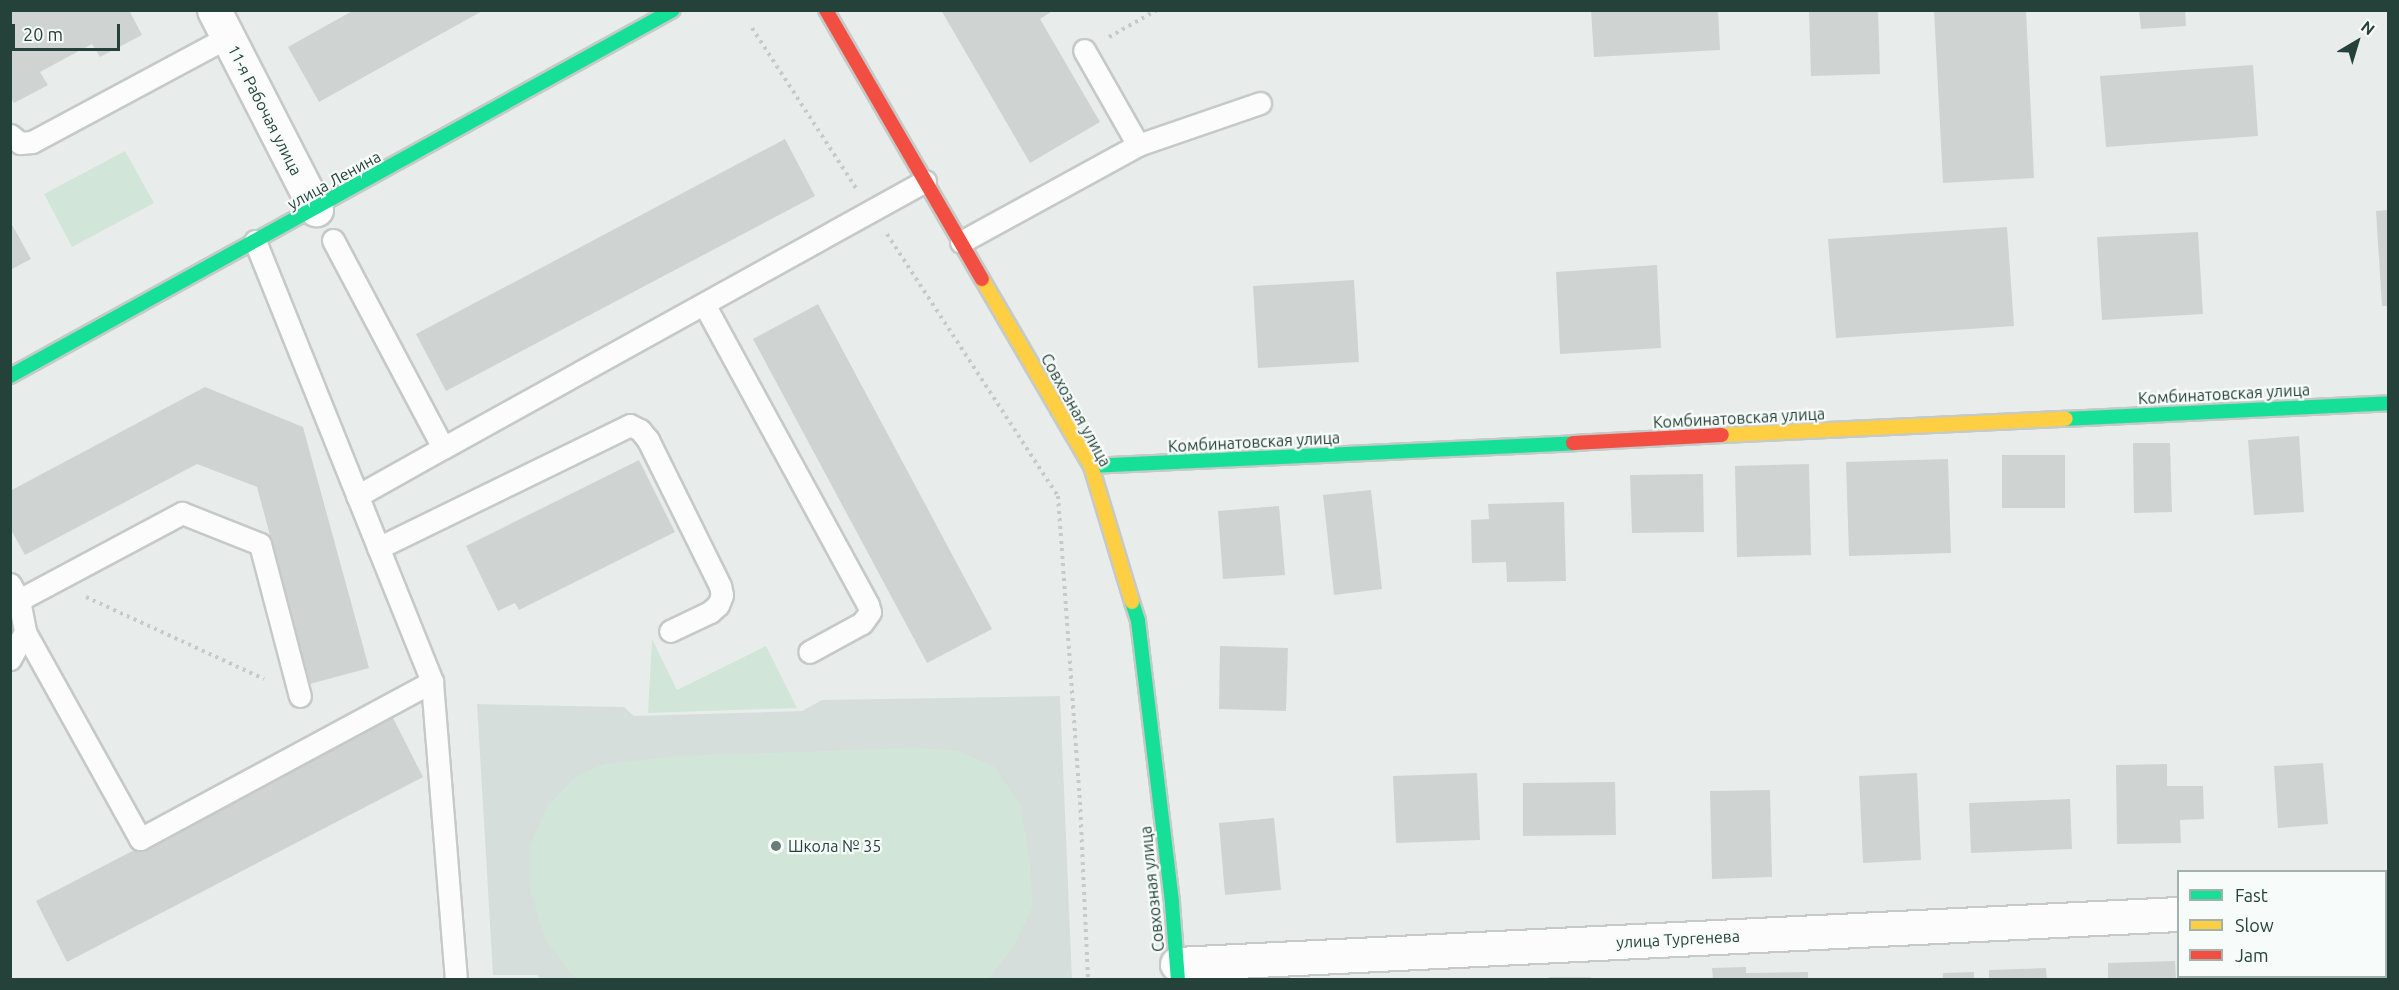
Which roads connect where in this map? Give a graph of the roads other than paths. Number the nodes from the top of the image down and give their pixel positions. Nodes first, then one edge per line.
1 (673, 10) edge
2 (826, 10) edge
3 (221, 24) edge
4 (1084, 50) road end
5 (1260, 103) dead end
6 (10, 135) edge
7 (1138, 145) junction
8 (925, 181) junction
9 (316, 209) junction
10 (333, 240) dead end
11 (255, 242) junction
12 (961, 242) junction
13 (704, 303) junction
14 (10, 376) edge
15 (2388, 403) edge
16 (443, 448) junction
17 (1091, 466) junction
18 (357, 496) junction
19 (378, 549) junction
20 (15, 592) edge
21 (670, 631) dead end
22 (25, 632) junction
23 (809, 652) dead end
24 (10, 659) edge
25 (432, 682) junction
26 (300, 696) road end
27 (2177, 914) edge
28 (1177, 972) edge
29 (456, 980) edge

1 - 9 street, улица Ленина
2 - 8 street, Совхозная улица
3 - 6 lane
3 - 9 street, 11-я Рабочая улица
4 - 7 lane
5 - 7 lane
7 - 12 lane
8 - 12 street, Совхозная улица
8 - 13 lane
9 - 11 street, улица Ленина
10 - 16 lane
11 - 14 street, улица Ленина
11 - 18 lane
12 - 17 street, Совхозная улица
13 - 16 lane
13 - 23 lane
15 - 17 street, Комбинатовская улица
16 - 18 lane
17 - 28 street, Совхозная улица
18 - 19 lane
19 - 21 lane
19 - 25 lane
20 - 22 lane
20 - 26 lane
22 - 24 lane
22 - 25 lane
25 - 29 lane
27 - 28 street, улица Тургенева

